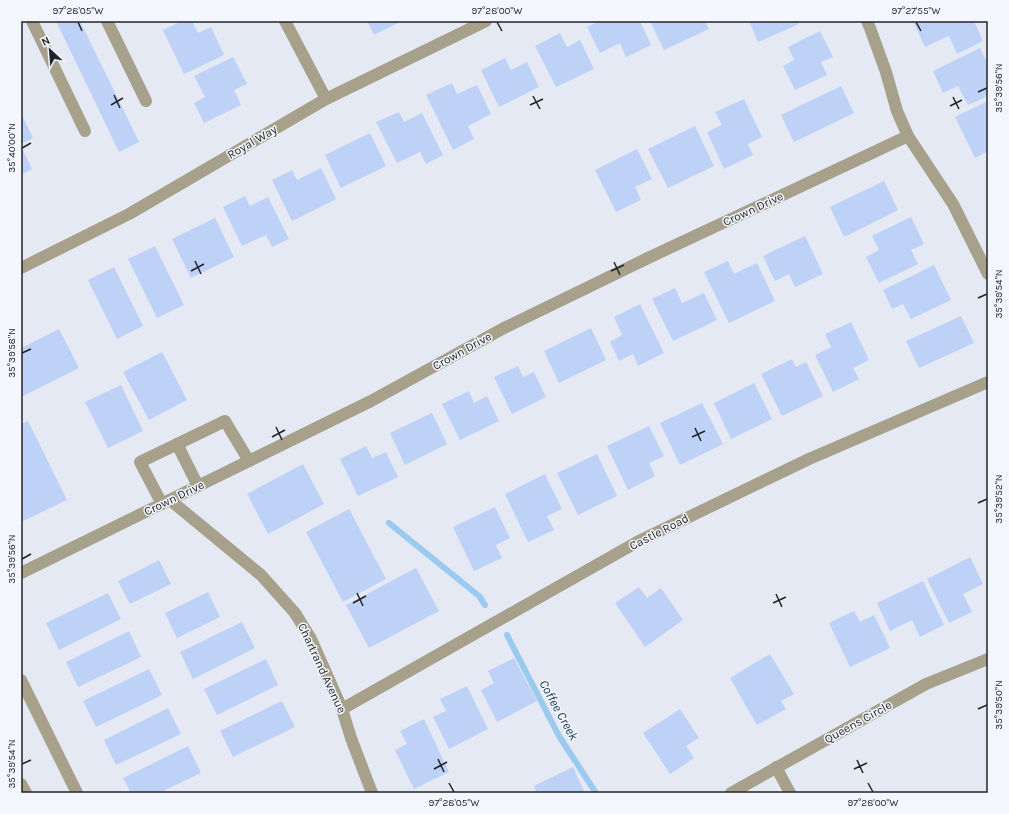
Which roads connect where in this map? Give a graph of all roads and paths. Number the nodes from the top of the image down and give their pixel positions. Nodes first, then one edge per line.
1 (32, 21) edge
2 (107, 21) edge
3 (285, 21) edge
4 (486, 21) edge
5 (867, 21) edge
6 (326, 99) junction
7 (146, 102) dead end
8 (85, 131) dead end
9 (908, 136) junction
10 (21, 268) edge
11 (988, 274) edge
12 (988, 382) edge
13 (177, 444) junction
14 (249, 461) junction
15 (198, 486) junction
16 (166, 502) junction
17 (21, 573) edge
18 (988, 659) edge
19 (21, 680) edge
20 (342, 709) junction
21 (776, 768) junction
22 (21, 784) edge
23 (370, 792) edge
24 (26, 793) edge
25 (77, 793) edge
26 (731, 793) edge
27 (790, 793) edge

1 - 8 street
2 - 7 street
3 - 6 street
4 - 6 street, Royal Way
5 - 9 street
6 - 10 street, Royal Way
9 - 11 street
9 - 14 street, Crown Drive
12 - 20 street, Castle Road
13 - 14 street
13 - 15 street
13 - 16 street
14 - 15 street, Crown Drive
15 - 16 street, Crown Drive
16 - 17 street, Crown Drive
16 - 20 street, Chartrand Avenue
18 - 21 street, Queens Circle
19 - 25 street
20 - 23 street, Chartrand Avenue
21 - 26 street, Queens Circle
21 - 27 street
22 - 24 street

